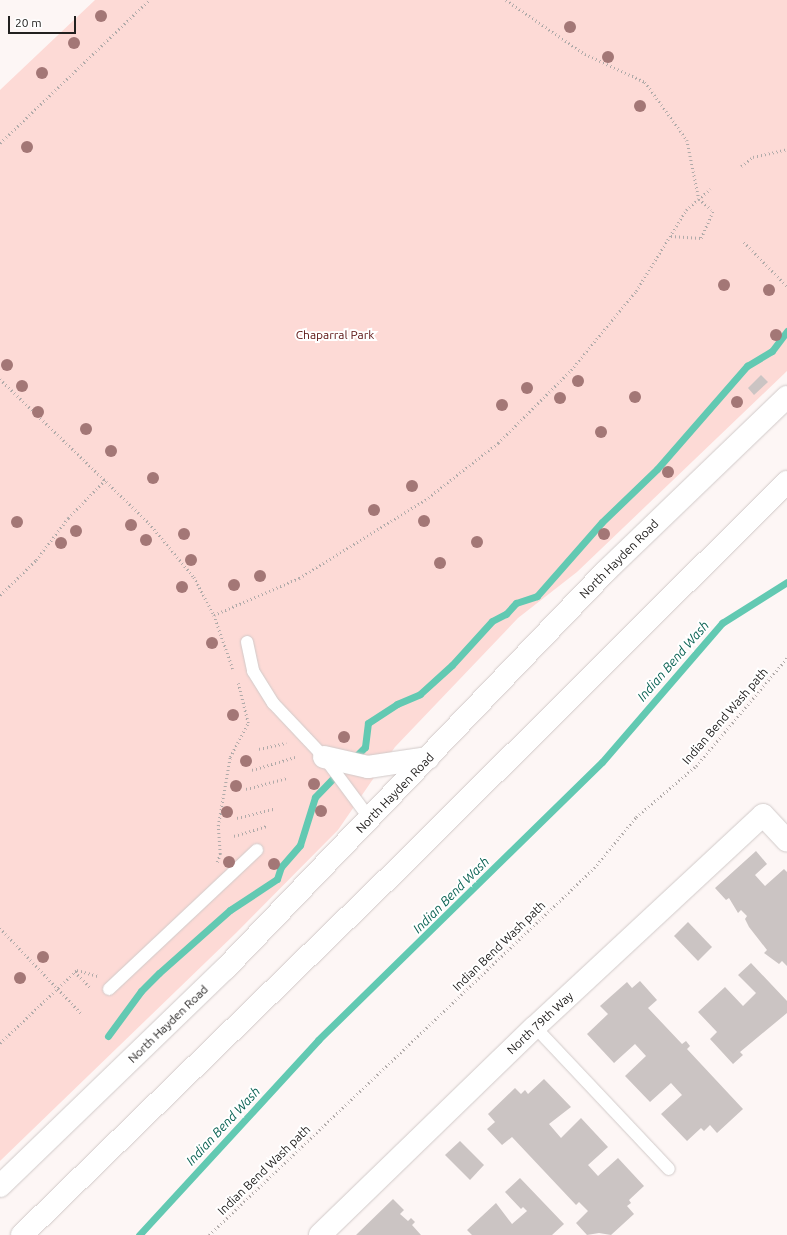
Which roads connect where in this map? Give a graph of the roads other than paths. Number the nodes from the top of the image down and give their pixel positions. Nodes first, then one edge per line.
1 (787, 396) edge
2 (787, 482) edge
3 (247, 642) dead end
4 (324, 757) junction
5 (428, 758) junction
6 (370, 819) junction
7 (787, 841) edge
8 (257, 850) dead end
9 (109, 989) dead end
10 (535, 1027) junction
11 (670, 1169) dead end
12 (0, 1186) edge
13 (22, 1235) edge
14 (320, 1235) edge

1 - 5 main road, North Hayden Road
2 - 13 main road
3 - 4 lane
4 - 5 main road
4 - 6 lane
5 - 6 main road, North Hayden Road
6 - 12 main road, North Hayden Road
7 - 10 main road, North 79th Way
8 - 9 lane
10 - 11 lane
10 - 14 main road, North 79th Way

